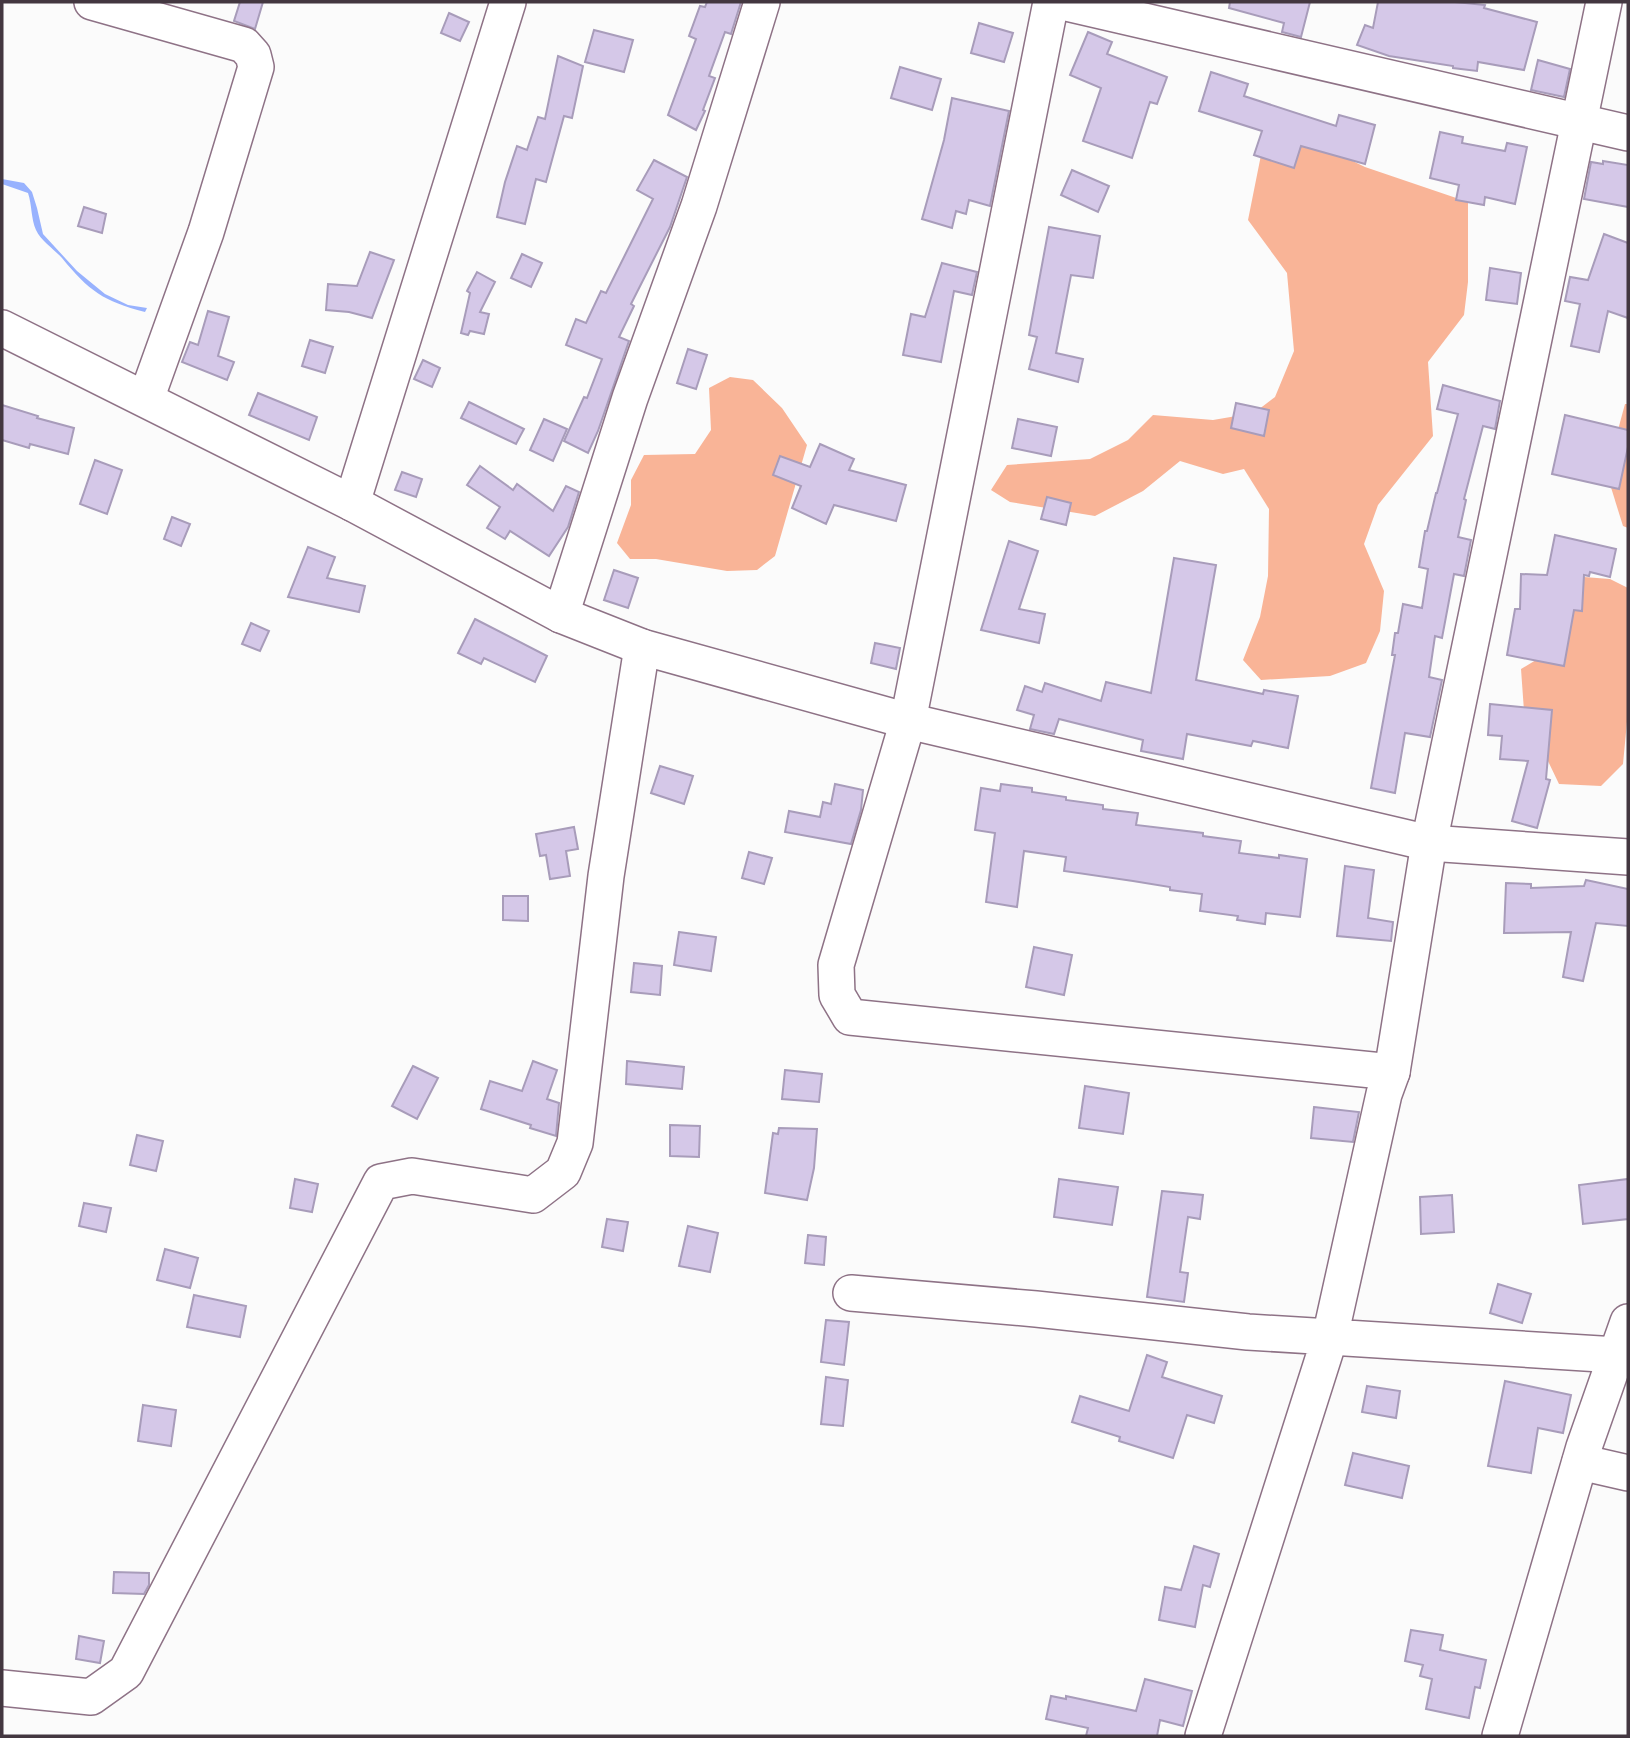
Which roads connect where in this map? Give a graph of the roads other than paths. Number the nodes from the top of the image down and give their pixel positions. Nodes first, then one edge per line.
1 (92, 2) edge
2 (508, 2) edge
3 (762, 2) edge
4 (1051, 2) edge
5 (1062, 2) edge
6 (1604, 2) edge
7 (1580, 123) junction
8 (1628, 133) edge
9 (2, 328) edge
10 (146, 399) junction
11 (352, 503) junction
12 (561, 615) junction
13 (642, 647) junction
14 (908, 721) junction
15 (1429, 843) junction
16 (1628, 857) edge
17 (1392, 1072) junction
18 (851, 1293) dead end
19 (1628, 1322) edge
20 (1330, 1337) junction
21 (1617, 1354) junction
22 (1580, 1462) junction
23 (1628, 1473) edge
24 (2, 1688) edge
25 (1203, 1736) edge
26 (1500, 1736) edge

1 - 10 street
2 - 11 street
3 - 12 street
4 - 14 street
5 - 7 street
6 - 7 street
7 - 8 street
7 - 15 street
9 - 10 street
10 - 11 street
11 - 12 street
12 - 13 street
13 - 14 street
13 - 24 street
14 - 15 street
14 - 17 street
15 - 16 street
15 - 17 street
17 - 20 street
18 - 20 street
19 - 21 street
20 - 21 street
20 - 25 street
21 - 22 street
22 - 23 street
22 - 26 street

